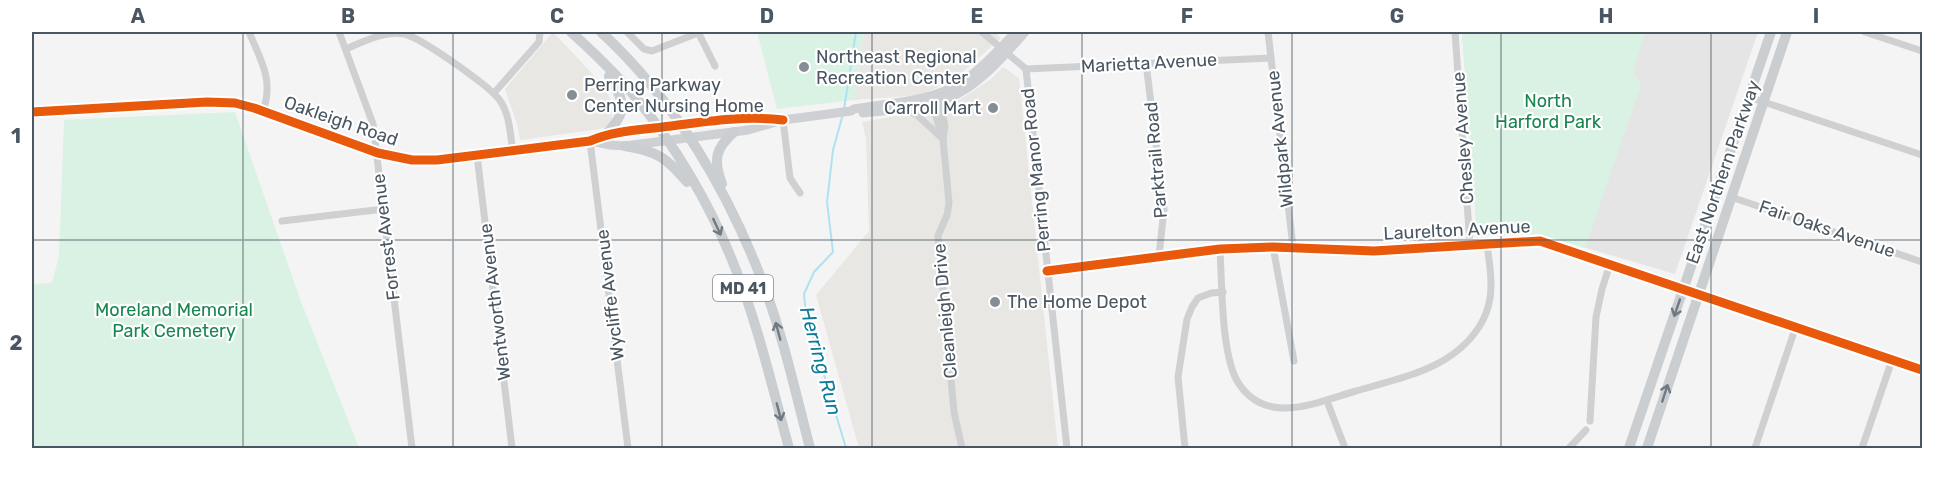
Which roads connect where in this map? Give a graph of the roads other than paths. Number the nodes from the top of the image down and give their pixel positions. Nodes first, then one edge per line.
1 (249, 32) edge
2 (339, 32) edge
3 (540, 32) edge
4 (571, 32) edge
5 (601, 32) edge
6 (627, 32) edge
7 (698, 32) edge
8 (981, 32) edge
9 (1016, 32) edge
10 (1025, 32) edge
11 (1268, 32) edge
12 (1455, 32) edge
13 (1771, 32) edge
14 (1787, 32) edge
15 (1865, 32) edge
16 (346, 49) junction
17 (1003, 51) junction
18 (1923, 51) edge
19 (596, 55) junction
20 (1271, 58) junction
21 (1146, 63) junction
22 (716, 66) dead end
23 (1026, 69) junction
24 (494, 93) junction
25 (1749, 97) junction
26 (935, 98) junction
27 (1763, 102) junction
28 (903, 109) junction
29 (263, 111) junction
30 (32, 112) edge
31 (850, 112) junction
32 (783, 120) junction
33 (680, 125) junction
34 (657, 128) junction
35 (734, 132) junction
36 (606, 134) junction
37 (689, 137) junction
38 (943, 139) junction
39 (590, 141) junction
40 (667, 141) junction
41 (625, 146) junction
42 (513, 151) junction
43 (378, 153) junction
44 (477, 155) junction
45 (1923, 155) edge
46 (800, 193) dead end
47 (1731, 197) junction
48 (706, 205) junction
49 (384, 209) junction
50 (282, 221) dead end
51 (740, 229) junction
52 (1487, 244) junction
53 (1470, 245) junction
54 (1273, 247) junction
55 (1293, 247) junction
56 (1220, 249) junction
57 (1159, 256) junction
58 (1923, 262) edge
59 (1610, 264) junction
60 (1047, 271) junction
61 (1684, 288) junction
62 (1223, 292) junction
63 (1698, 294) junction
64 (1796, 326) junction
65 (1892, 360) junction
66 (1294, 361) dead end
67 (1923, 370) edge
68 (1327, 401) junction
69 (1590, 421) dead end
70 (1586, 430) dead end
71 (412, 448) edge
72 (512, 448) edge
73 (628, 448) edge
74 (789, 448) edge
75 (810, 448) edge
76 (962, 448) edge
77 (1067, 448) edge
78 (1185, 448) edge
79 (1346, 448) edge
80 (1569, 448) edge
81 (1629, 448) edge
82 (1647, 448) edge
83 (1755, 448) edge
84 (1862, 448) edge

1 - 29 street
2 - 16 street, Forrest Avenue
3 - 24 street
4 - 19 main road, MD 41
5 - 33 main road, MD 41
6 - 7 street
7 - 22 street
8 - 17 street
9 - 17 street
10 - 17 street
11 - 20 street, Wildpark Avenue
12 - 53 street, Chesley Avenue
13 - 25 main road, East Northern Parkway
14 - 27 main road, East Northern Parkway
15 - 18 street
16 - 24 street
16 - 43 street, Forrest Avenue
17 - 23 street
17 - 26 street, Oakleigh Road
19 - 34 main road, MD 41
19 - 36 main road
20 - 21 street, Marietta Avenue
20 - 55 street, Wildpark Avenue
21 - 23 street, Marietta Avenue
21 - 57 street, Parktrail Road
23 - 60 street, Perring Manor Road
24 - 42 street
25 - 27 street
25 - 61 main road, East Northern Parkway
26 - 28 street, Oakleigh Road
26 - 31 street, Oakleigh Road
26 - 38 street, Cleanleigh Drive
27 - 45 street
27 - 47 main road, East Northern Parkway
28 - 31 street, Oakleigh Road
28 - 38 street
29 - 30 street, Oakleigh Road
29 - 43 street, Oakleigh Road
31 - 32 street, Oakleigh Road
32 - 33 street, Oakleigh Road
32 - 35 street, Oakleigh Road
32 - 46 street
33 - 34 street, Oakleigh Road
33 - 37 main road, MD 41
34 - 36 street, Oakleigh Road
34 - 40 main road, MD 41
35 - 37 street, Oakleigh Road
35 - 51 main road
36 - 39 street, Oakleigh Road
37 - 40 street, Oakleigh Road
37 - 51 main road, MD 41
38 - 76 street, Cleanleigh Drive
39 - 41 street, Oakleigh Road
39 - 42 street, Oakleigh Road
39 - 73 street, Wycliffe Avenue
40 - 41 street, Oakleigh Road
40 - 48 main road, MD 41
41 - 48 main road
42 - 44 street, Oakleigh Road
43 - 44 street, Oakleigh Road
43 - 49 street, Forrest Avenue
44 - 72 street, Wentworth Avenue
47 - 58 street, Fair Oaks Avenue
47 - 63 main road, East Northern Parkway
48 -> 74 main road, MD 41
49 - 50 street
49 - 71 street, Forrest Avenue
75 -> 51 main road, MD 41
52 - 53 street, Laurelton Avenue
52 - 59 street, Laurelton Avenue
52 - 68 street
53 - 55 street, Laurelton Avenue
54 - 55 street, Laurelton Avenue
54 - 56 street, Laurelton Avenue
54 - 66 street
56 - 57 street, Laurelton Avenue
56 - 62 street
57 - 60 street, Laurelton Avenue
59 - 61 street, Laurelton Avenue
59 - 69 street
60 - 77 street, Perring Manor Road
61 - 63 street, Laurelton Avenue
61 -> 81 main road, East Northern Parkway
62 - 68 street
62 - 78 street
63 - 64 street, Laurelton Avenue
82 -> 63 main road, East Northern Parkway
64 - 65 street, Laurelton Avenue
64 - 83 street
65 - 67 street, Laurelton Avenue
65 - 84 street
68 - 79 street
70 - 80 street

